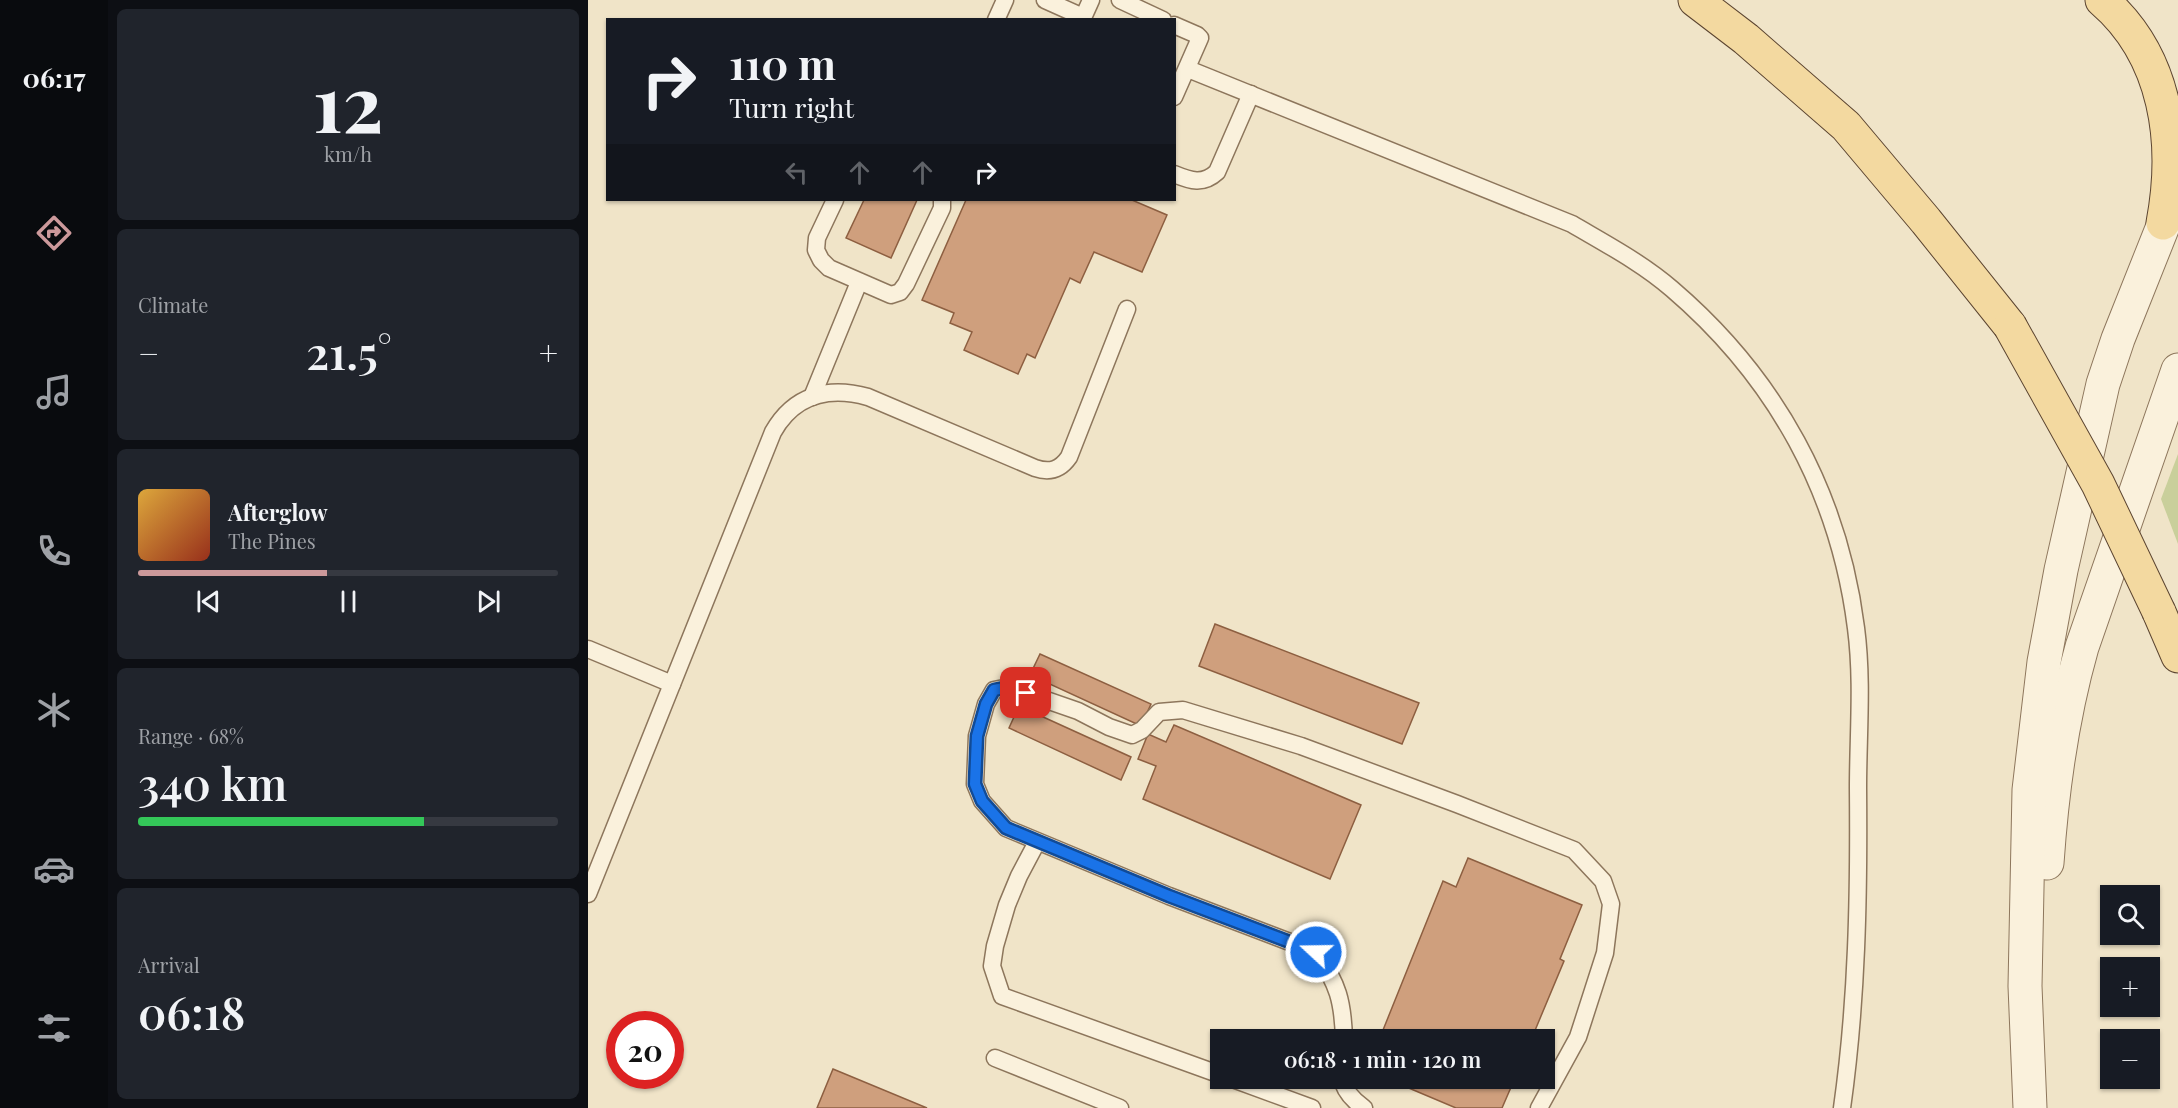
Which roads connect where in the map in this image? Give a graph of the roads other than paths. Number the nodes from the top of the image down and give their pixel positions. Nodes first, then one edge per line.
1 (1005, 0) edge
2 (1045, 0) edge
3 (1091, 0) edge
4 (1120, 0) edge
5 (1695, 0) edge
6 (2102, 0) edge
7 (997, 18) edge
8 (1082, 18) edge
9 (1159, 18) edge
10 (1176, 26) edge
11 (1188, 69) junction
12 (1176, 93) edge
13 (1251, 94) junction
14 (1176, 175) edge
15 (2178, 189) edge
16 (835, 201) edge
17 (942, 201) edge
18 (2163, 223) junction
19 (859, 282) junction
20 (1127, 309) dead end
21 (2178, 370) edge
22 (812, 396) junction
23 (588, 649) edge
24 (2178, 656) edge
25 (672, 684) junction
26 (1037, 842) junction
27 (590, 885) edge
28 (1343, 1029) edge
29 (995, 1058) dead end
30 (1210, 1071) edge
31 (1260, 1089) edge
32 (1347, 1089) edge
33 (1120, 1108) edge
34 (1312, 1108) edge
35 (1364, 1108) edge
36 (1539, 1108) edge
37 (1842, 1108) edge
38 (2030, 1108) edge
39 (2045, 1108) edge

1 - 7 lane
2 - 8 lane
3 - 8 lane
4 - 9 lane
5 - 24 main road, bridge
6 - 18 main road
10 - 11 lane
11 - 12 lane
11 - 13 lane
13 - 14 lane
13 - 37 lane
15 - 18 street
16 - 19 lane
17 - 19 lane
18 - 38 street
19 - 22 lane
20 - 22 lane
21 - 39 street
22 - 25 lane
23 - 25 lane
25 - 27 lane
26 - 28 lane
26 - 30 lane
26 - 36 lane
29 - 33 lane
31 - 34 lane
32 - 35 lane

